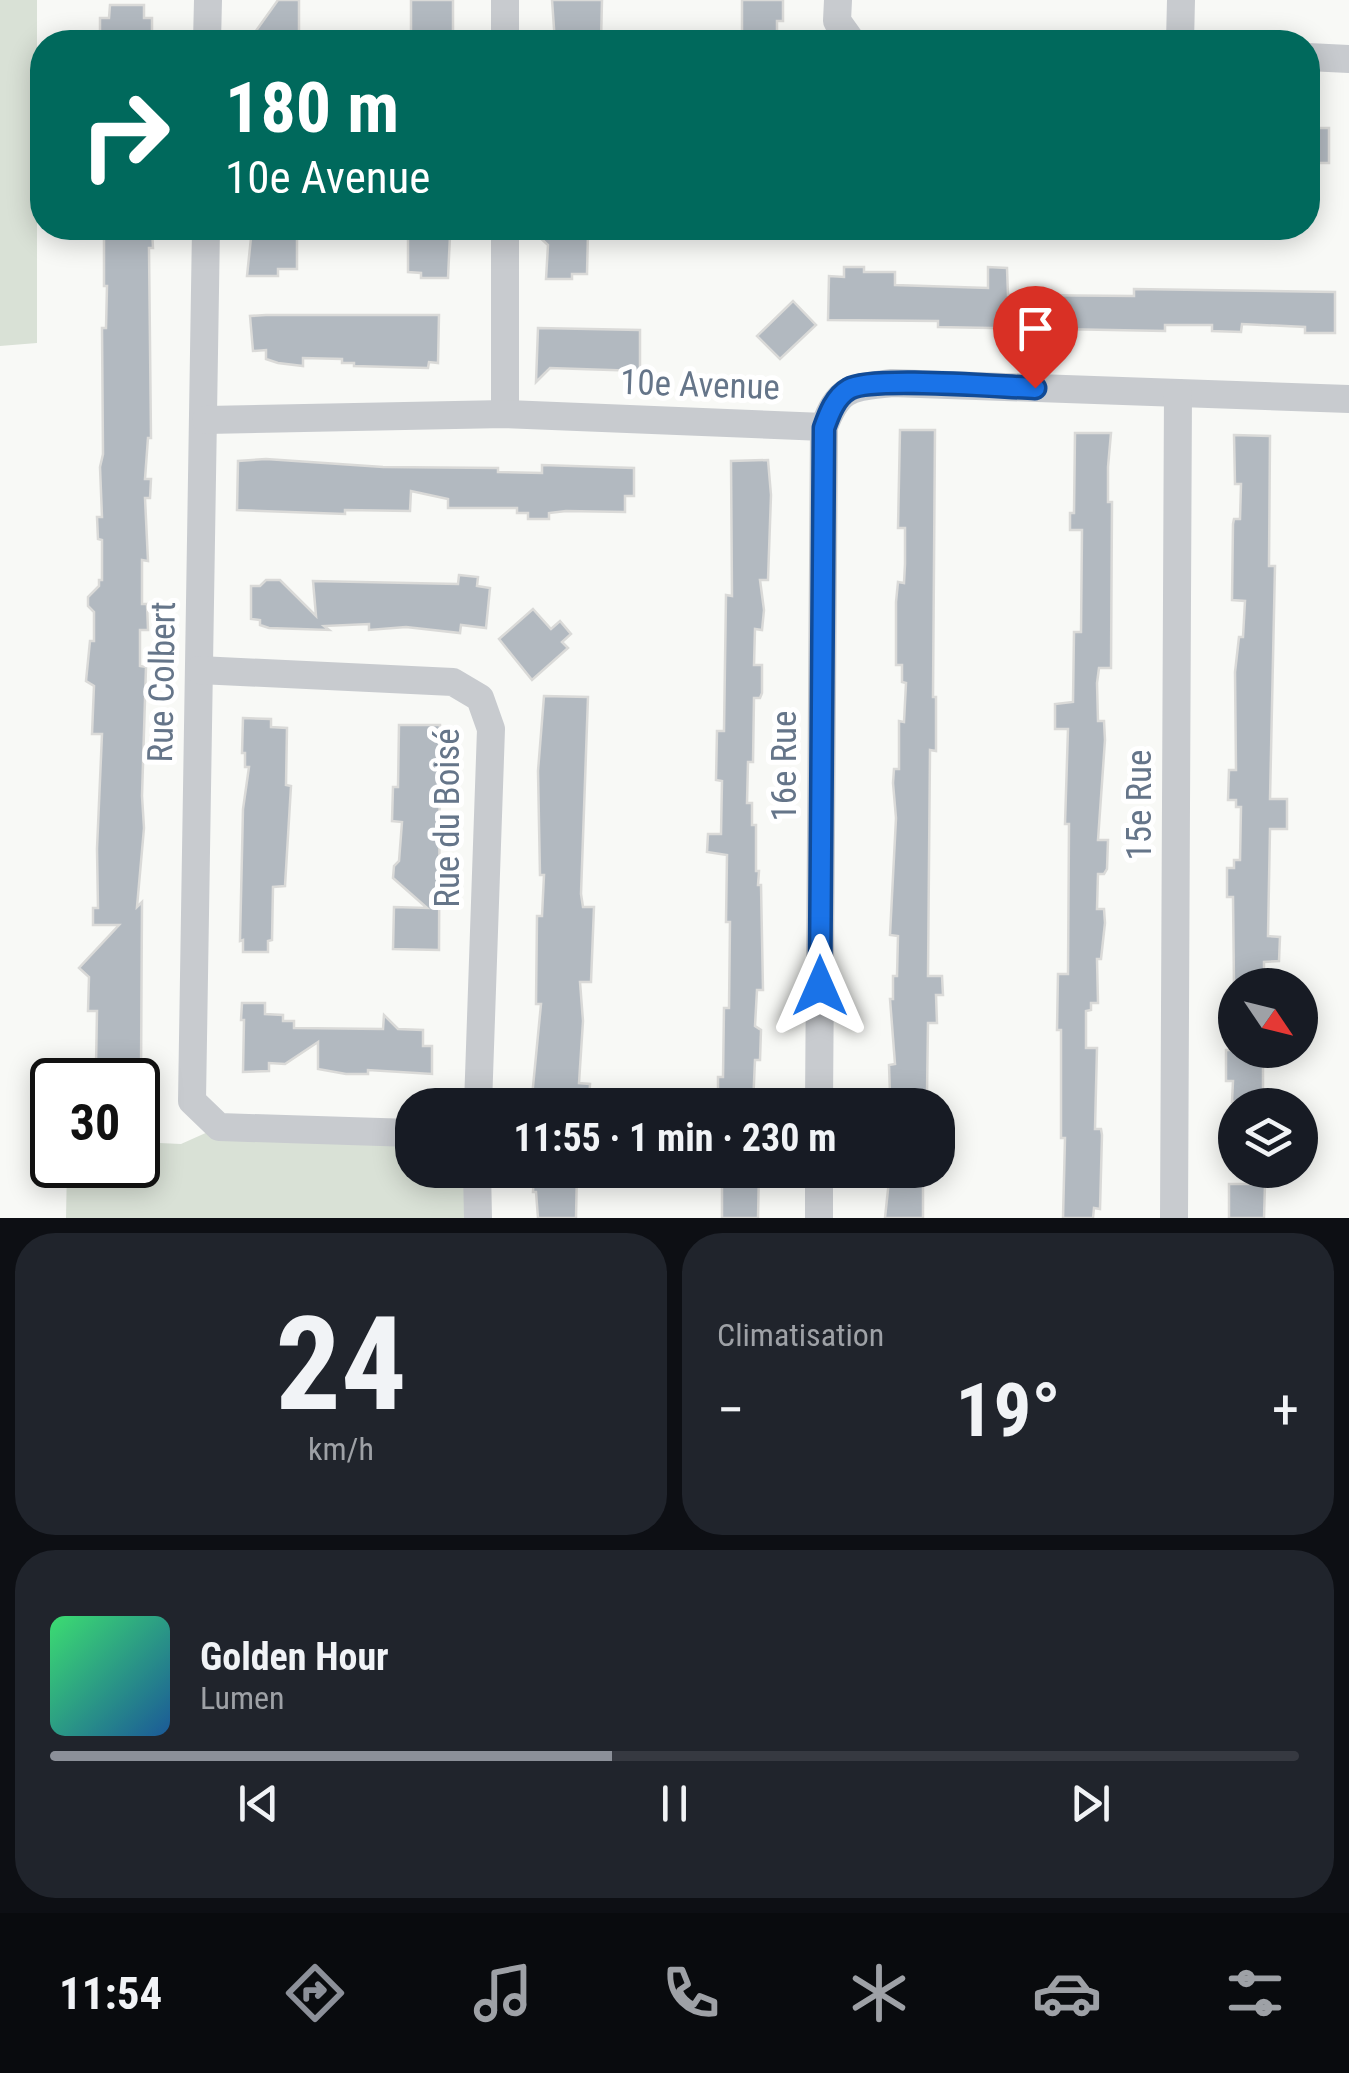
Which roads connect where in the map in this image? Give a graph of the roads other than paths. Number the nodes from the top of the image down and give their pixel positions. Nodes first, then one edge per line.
1 (208, 0) edge
2 (504, 0) edge
3 (838, 0) edge
4 (1181, 0) edge
5 (208, 30) edge
6 (504, 30) edge
7 (843, 30) edge
8 (1180, 30) edge
9 (1320, 58) edge
10 (1349, 59) edge
11 (206, 240) edge
12 (505, 240) edge
13 (1178, 393) junction
14 (1349, 399) edge
15 (505, 414) junction
16 (206, 420) junction
17 (824, 428) junction
18 (199, 670) junction
19 (479, 1088) edge
20 (820, 1088) edge
21 (395, 1132) edge
22 (477, 1188) edge
23 (819, 1188) edge
24 (478, 1218) edge
25 (819, 1218) edge
26 (1174, 1218) edge

1 - 5 street
2 - 6 street
3 - 7 street
4 - 8 street
9 - 10 street
11 - 16 street, Rue Colbert
12 - 15 street
13 - 14 street, 10e Avenue
13 - 17 street, 10e Avenue
13 - 26 street, 15e Rue
15 - 16 street, 10e Avenue
15 - 17 street, 10e Avenue
16 - 18 street, Rue Colbert
17 - 20 street, 16e Rue
18 - 19 street, Rue du Boisé
18 - 21 street, Rue Colbert
22 - 24 street
23 - 25 street

